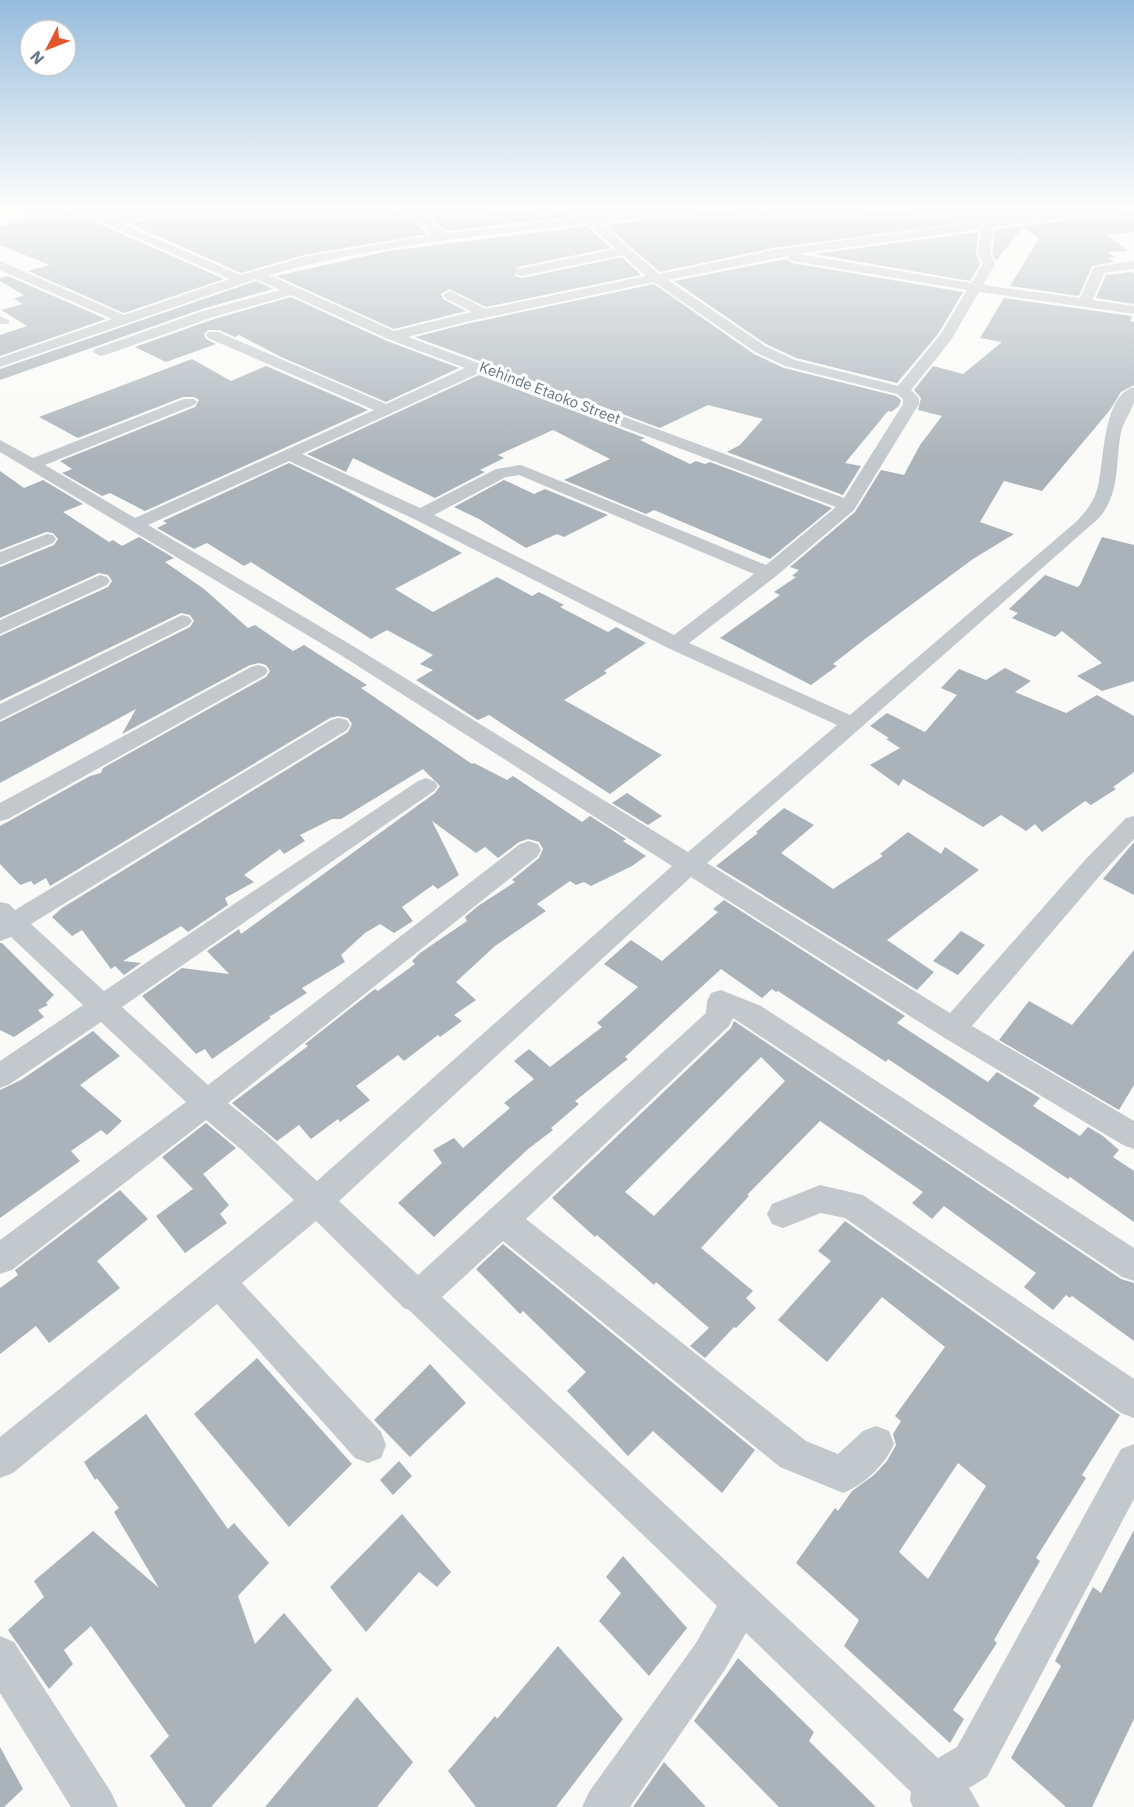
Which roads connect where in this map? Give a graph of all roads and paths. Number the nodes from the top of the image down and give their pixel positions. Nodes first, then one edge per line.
1 (57, 290) edge
2 (202, 290) edge
3 (209, 290) edge
4 (594, 290) edge
5 (674, 290) edge
6 (975, 290) edge
7 (993, 290) edge
8 (1090, 290) edge
9 (291, 291) joint
10 (450, 295) dead end
11 (1085, 303) junction
12 (245, 304) junction
13 (1134, 310) edge
14 (143, 311) junction
15 (485, 314) junction
16 (118, 317) junction
17 (213, 335) dead end
18 (393, 336) junction
19 (100, 352) dead end
20 (0, 357) edge
21 (0, 363) edge
22 (480, 367) junction
23 (902, 391) junction
24 (1134, 392) edge
25 (189, 402) dead end
26 (385, 409) junction
27 (0, 445) edge
28 (288, 454) junction
29 (32, 464) junction
30 (848, 506) junction
31 (420, 514) junction
32 (136, 524) junction
33 (46, 539) dead end
34 (0, 559) edge
35 (768, 573) junction
36 (100, 581) dead end
37 (182, 621) dead end
38 (0, 628) edge
39 (675, 644) junction
40 (258, 671) dead end
41 (0, 713) edge
42 (339, 724) dead end
43 (852, 724) junction
44 (426, 786) dead end
45 (0, 813) edge
46 (1134, 824) edge
47 (529, 850) dead end
48 (690, 864) junction
49 (4, 922) edge
50 (103, 1005) junction
51 (953, 1029) junction
52 (0, 1076) edge
53 (207, 1103) junction
54 (1134, 1137) edge
55 (317, 1202) junction
56 (783, 1214) dead end
57 (502, 1220) junction
58 (0, 1259) edge
59 (1134, 1266) edge
60 (219, 1282) junction
61 (416, 1297) junction
62 (1134, 1401) edge
63 (876, 1444) dead end
64 (368, 1445) dead end
65 (0, 1460) edge
66 (1134, 1462) edge
67 (741, 1603) junction
68 (0, 1656) edge
69 (941, 1800) edge
70 (96, 1807) edge
71 (604, 1807) edge

1 - 16 street
2 - 14 street
3 - 12 street
4 - 15 street
5 - 23 street
6 - 23 street
7 - 11 street
8 - 11 street
9 - 12 street
9 - 18 street, Kehinde Etaoko Street
10 - 15 street
11 - 13 street
12 - 19 street
14 - 16 street
14 - 21 street
15 - 18 street
16 - 20 street
17 - 26 street
18 - 22 street, Kehinde Etaoko Street
22 - 26 street
22 - 30 street, Kehinde Etaoko Street
23 - 30 street
24 - 43 street
25 - 29 street
26 - 28 street
27 - 29 street
28 - 31 street
28 - 32 street
29 - 32 street
30 - 35 street
31 - 35 street
31 - 39 street
32 - 48 street
33 - 34 street
35 - 39 street
36 - 38 street
37 - 41 street
39 - 43 street
40 - 45 street
42 - 49 street
43 - 48 street
44 - 50 street
46 - 51 street
47 - 53 street
48 - 51 street
48 - 55 street
49 - 50 street
50 - 52 street
50 - 53 street
51 - 54 street
53 - 55 street
53 - 58 street
55 - 60 street
55 - 61 street
56 - 62 street
57 - 59 street
57 - 61 street
57 - 63 street
60 - 64 street
60 - 65 street
61 - 67 street
66 - 69 street
67 - 69 street
67 - 71 street
68 - 70 street

